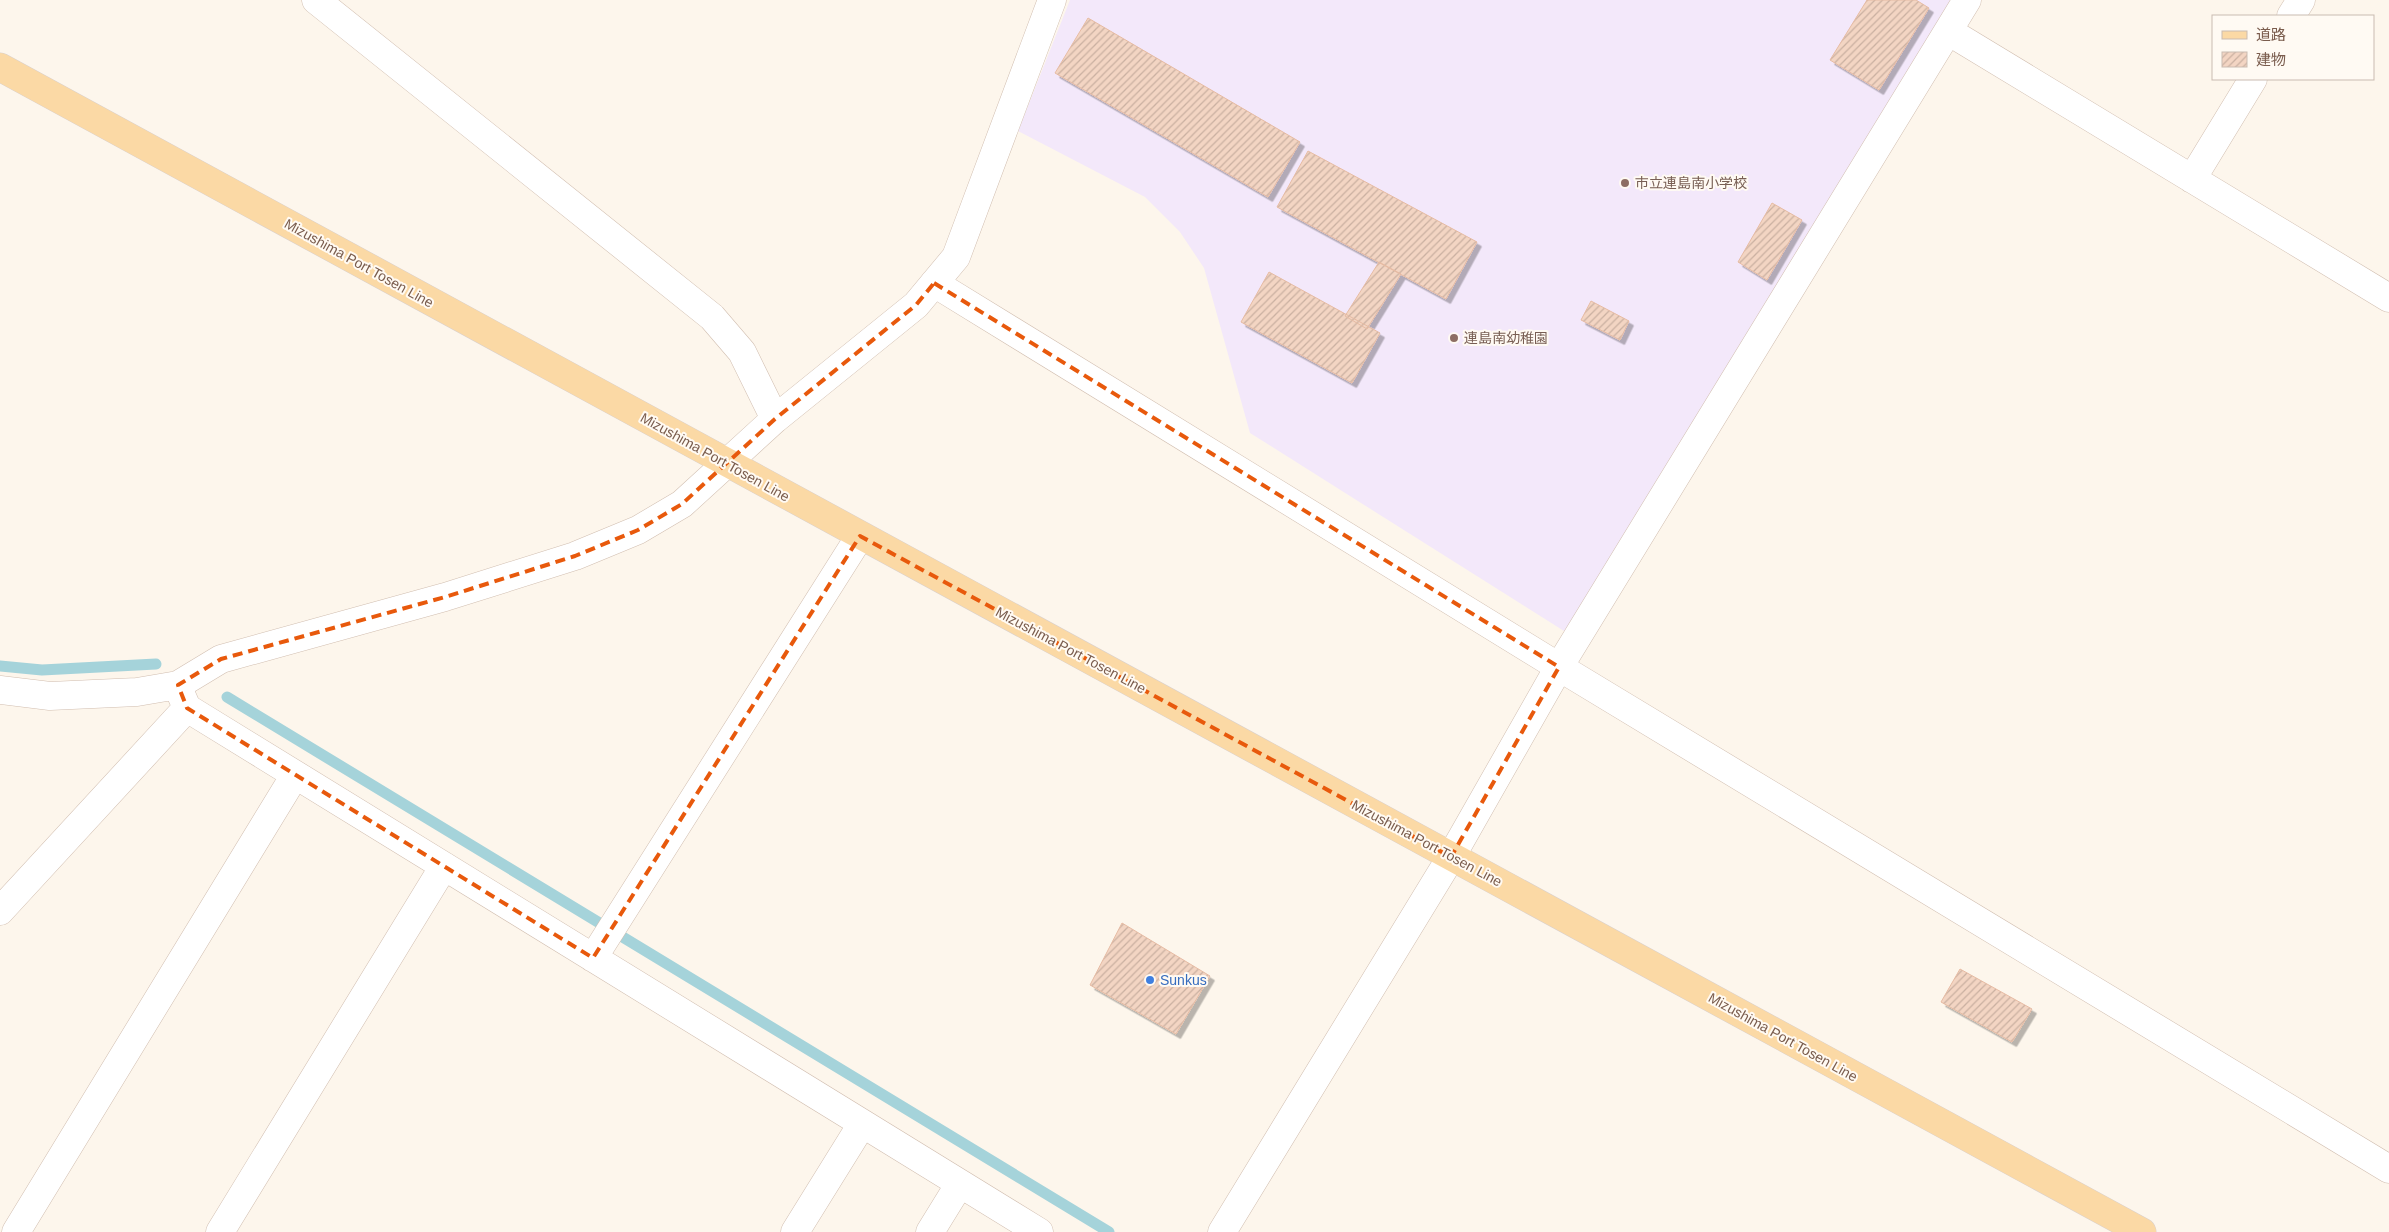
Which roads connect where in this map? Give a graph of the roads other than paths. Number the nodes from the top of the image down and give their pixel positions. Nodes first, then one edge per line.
1 (1052, 0) edge
2 (1967, 0) edge
3 (2301, 0) edge
4 (332, 5) edge
5 (2292, 15) edge
6 (1948, 31) junction
7 (0, 67) edge
8 (2252, 80) edge
9 (2192, 179) junction
10 (934, 283) junction
11 (2389, 298) edge
12 (775, 419) junction
13 (728, 463) junction
14 (860, 536) junction
15 (1559, 667) junction
16 (0, 690) edge
17 (182, 697) junction
18 (296, 775) junction
19 (1451, 856) junction
20 (444, 866) junction
21 (0, 911) edge
22 (604, 940) junction
23 (862, 1124) junction
24 (2389, 1169) edge
25 (959, 1185) junction
26 (16, 1232) edge
27 (220, 1232) edge
28 (795, 1232) edge
29 (930, 1232) edge
30 (1039, 1232) edge
31 (1222, 1232) edge
32 (2142, 1232) edge

1 - 10 street
2 - 6 street
3 - 5 street
4 - 12 street
6 - 9 street
6 - 15 street
7 - 13 main road, Mizushima Port Tosen Line
8 - 9 street
9 - 11 street
10 - 12 street
10 - 15 street
12 - 13 street
13 - 14 main road, Mizushima Port Tosen Line
13 - 17 street
14 - 19 main road, Mizushima Port Tosen Line
14 - 22 street
15 - 19 street
15 - 24 street
16 - 17 street
17 - 18 street
17 - 21 street
18 - 20 street
18 - 26 street
19 - 31 street
19 - 32 main road, Mizushima Port Tosen Line
20 - 22 street
20 - 27 street
22 - 23 street
23 - 25 street
23 - 28 street
25 - 29 street
25 - 30 street

